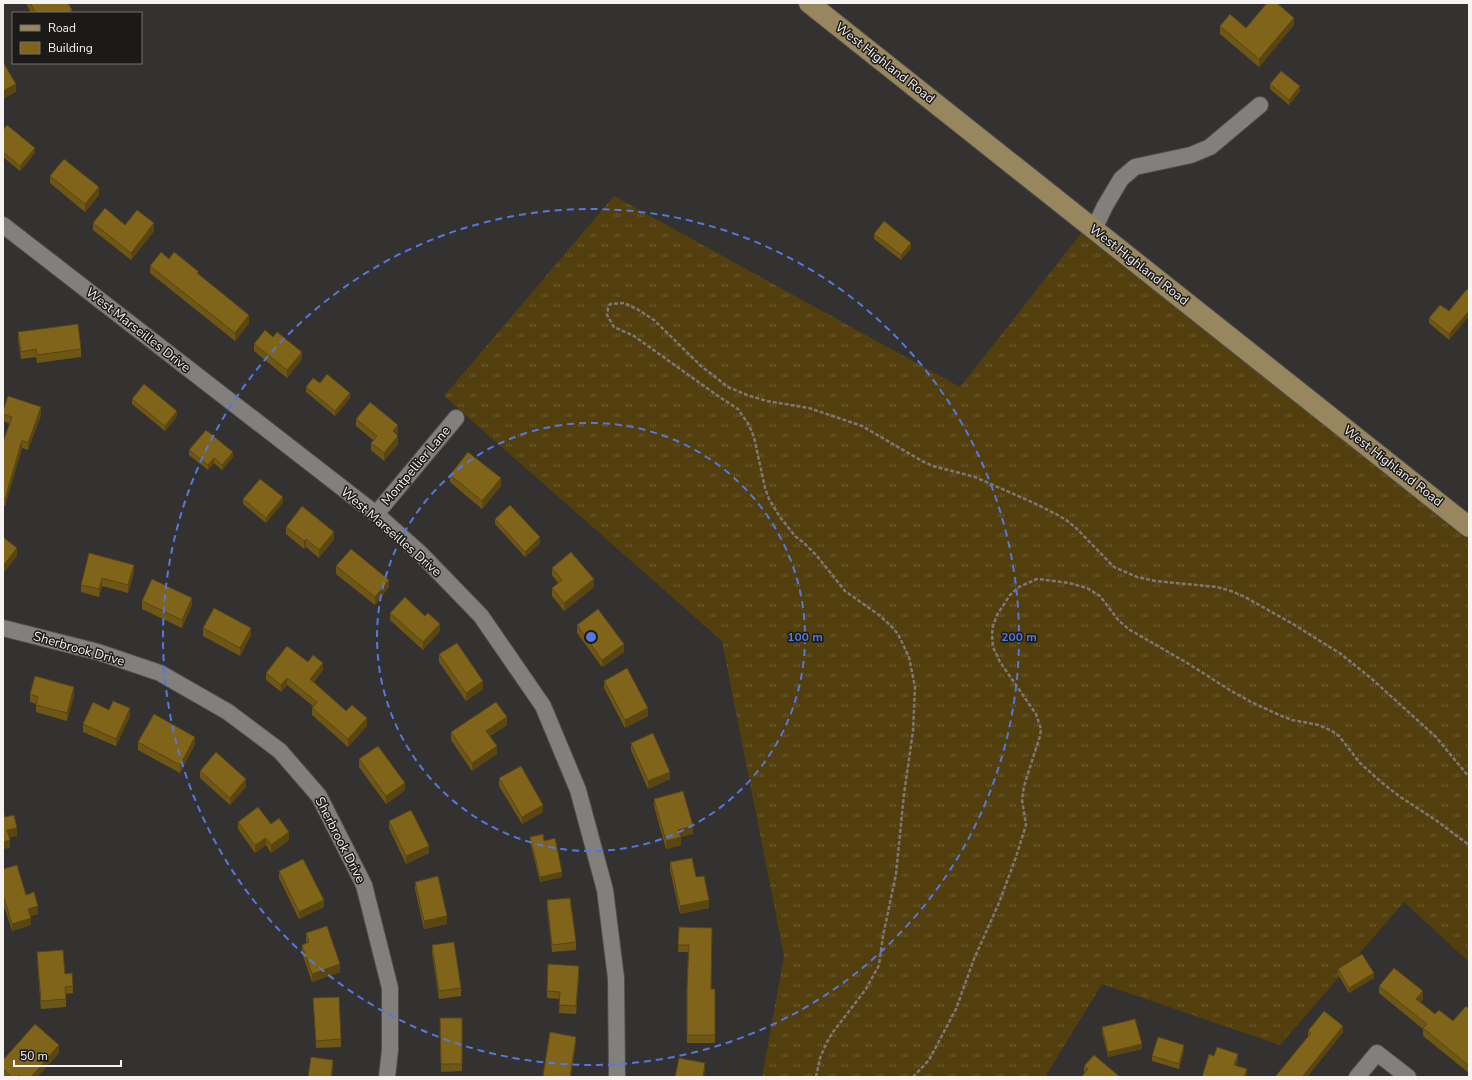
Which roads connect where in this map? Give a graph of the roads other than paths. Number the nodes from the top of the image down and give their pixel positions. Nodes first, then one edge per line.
1 (809, 3) edge
2 (1260, 105) dead end
3 (1094, 229) junction
4 (5, 232) edge
5 (456, 418) dead end
6 (376, 514) junction
7 (1469, 526) edge
8 (3, 628) edge
9 (387, 1077) edge
10 (617, 1077) edge
11 (1358, 1077) edge
12 (1408, 1077) edge

1 - 3 main road, West Highland Road
2 - 3 street
3 - 7 main road, West Highland Road
4 - 6 street, West Marseilles Drive
5 - 6 street, Montpellier Lane
6 - 10 street, West Marseilles Drive
8 - 9 street, Sherbrook Drive
11 - 12 street

